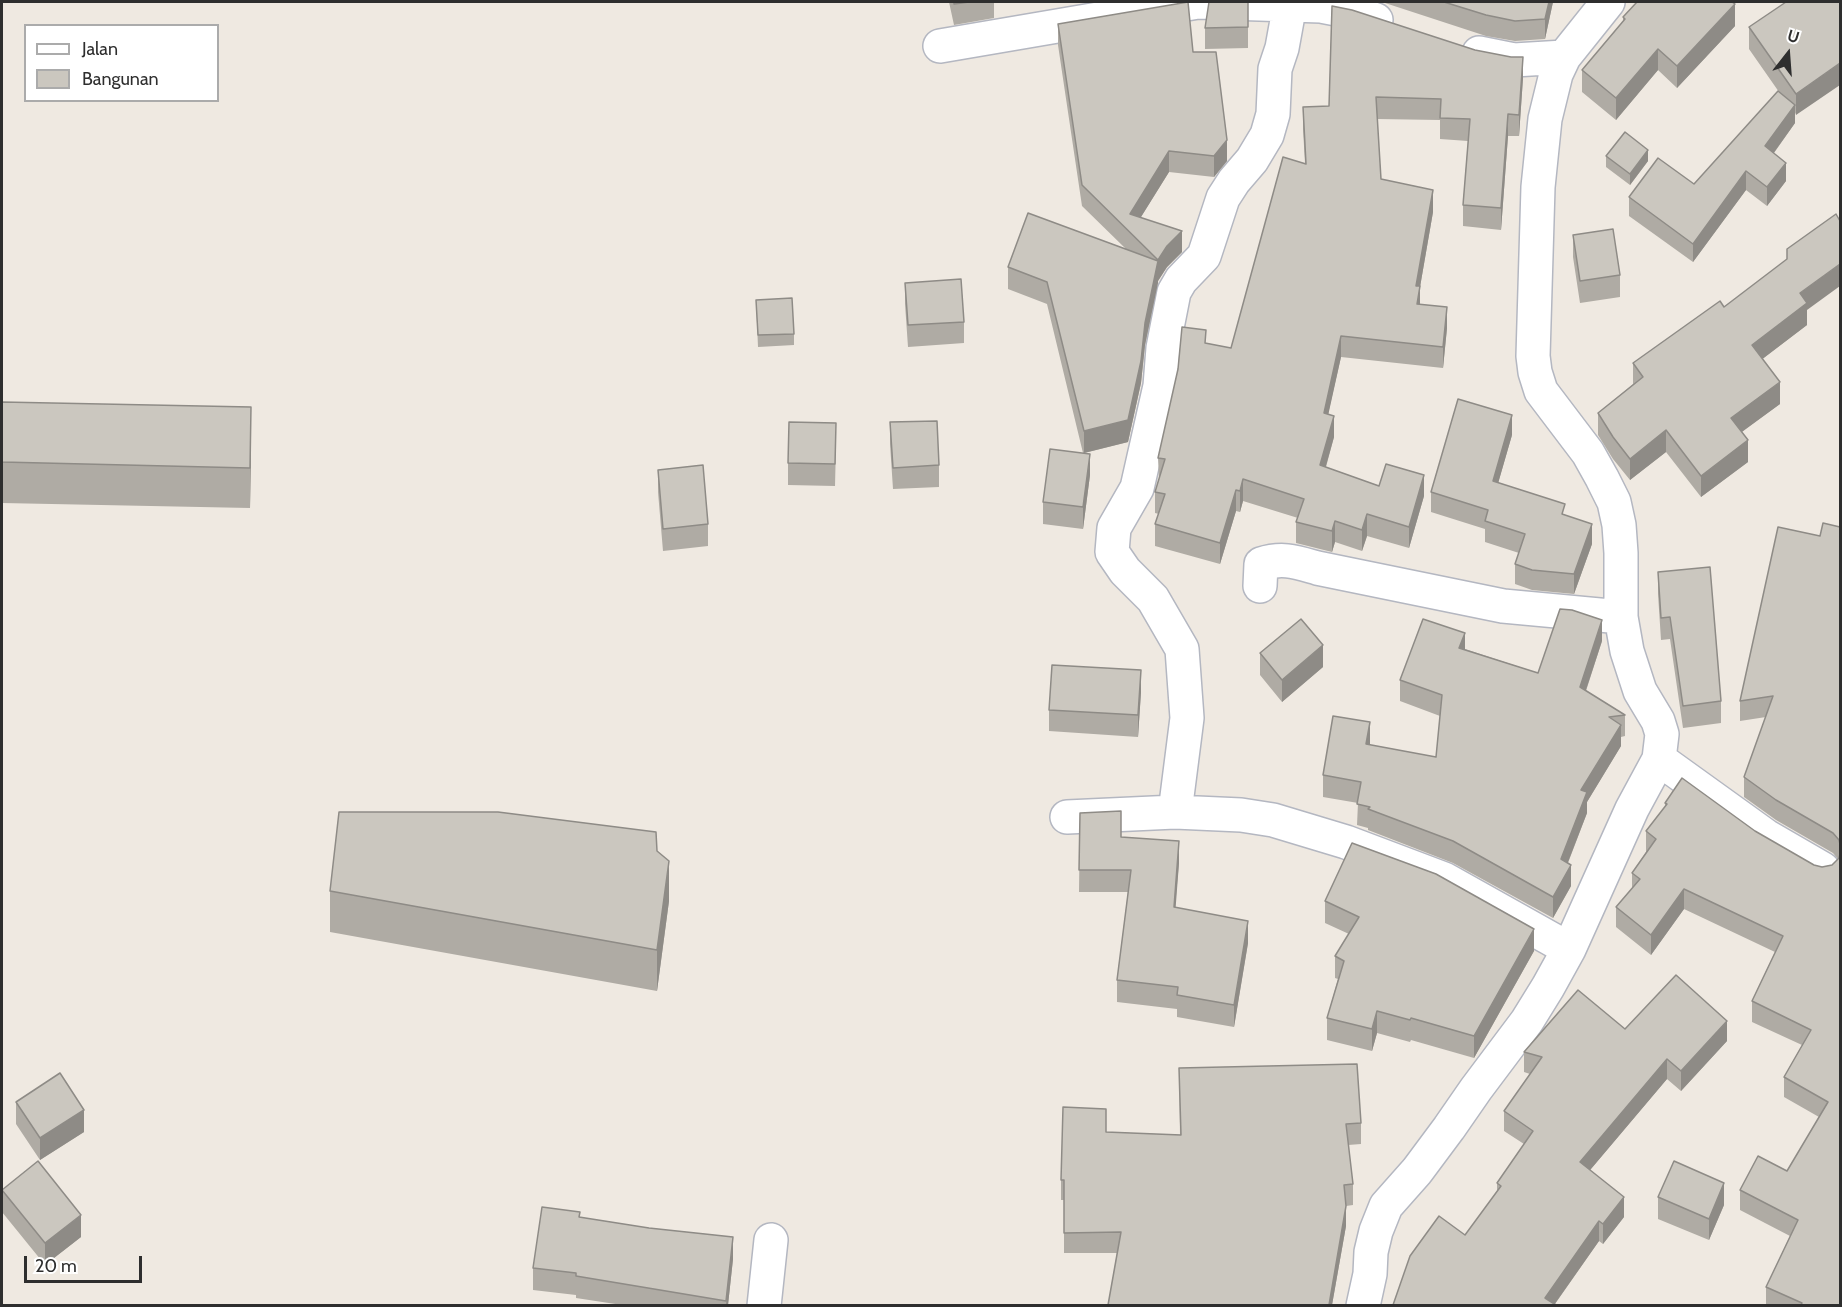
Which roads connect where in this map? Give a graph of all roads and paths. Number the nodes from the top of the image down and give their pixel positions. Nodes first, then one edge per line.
1 (1608, 2) edge
2 (1290, 4) junction
3 (1404, 29) edge
4 (940, 46) dead end
5 (1456, 46) edge
6 (1564, 57) junction
7 (1260, 586) dead end
8 (1621, 617) junction
9 (1659, 759) junction
10 (1175, 812) junction
11 (1067, 817) dead end
12 (1823, 869) edge
13 (1569, 949) junction
14 (771, 1240) dead end
15 (764, 1305) edge
16 (1363, 1305) edge

1 - 6 street
2 - 3 street
2 - 4 street
2 - 10 street
5 - 6 street
6 - 8 street
7 - 8 street
8 - 9 street
9 - 12 street
9 - 13 street
10 - 11 street
10 - 13 street
13 - 16 street
14 - 15 street

